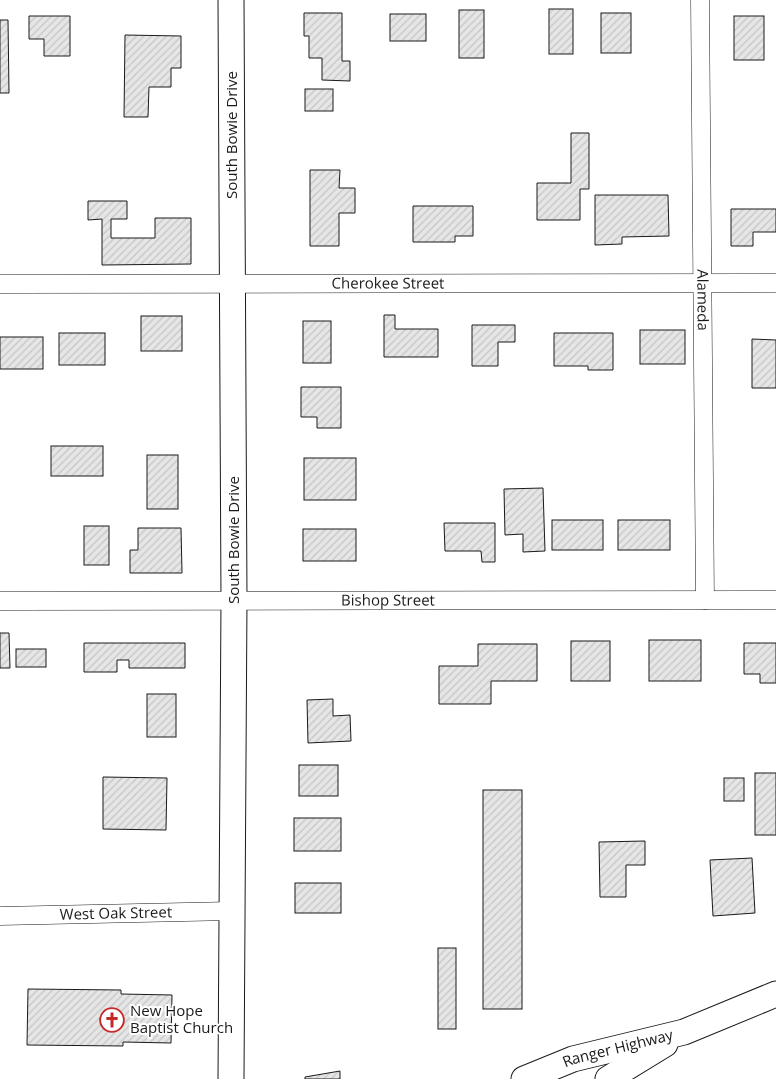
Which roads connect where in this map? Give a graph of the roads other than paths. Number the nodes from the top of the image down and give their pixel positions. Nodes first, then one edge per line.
1 (231, 0) edge
2 (700, 0) edge
3 (0, 284) edge
4 (233, 284) junction
5 (704, 284) junction
6 (776, 284) edge
7 (234, 600) junction
8 (704, 600) junction
9 (776, 600) edge
10 (0, 601) edge
11 (232, 911) junction
12 (0, 916) edge
13 (776, 994) edge
14 (684, 1032) junction
15 (231, 1079) edge
16 (524, 1079) edge
17 (608, 1079) edge

1 - 4 street, South Bowie Drive
2 - 5 street, Alameda
3 - 4 street, Cherokee Street
4 - 5 street, Cherokee Street
4 - 7 street, South Bowie Drive
5 - 6 street, Cherokee Street
5 - 8 street, Alameda
7 - 8 street, Bishop Street
7 - 10 street, Bishop Street
7 - 11 street, South Bowie Drive
8 - 9 street, Bishop Street
11 - 12 street, West Oak Street
11 - 15 street, South Bowie Drive
13 - 14 street, Ranger Highway
14 - 16 street, Ranger Highway
14 - 17 street, Ranger Highway

